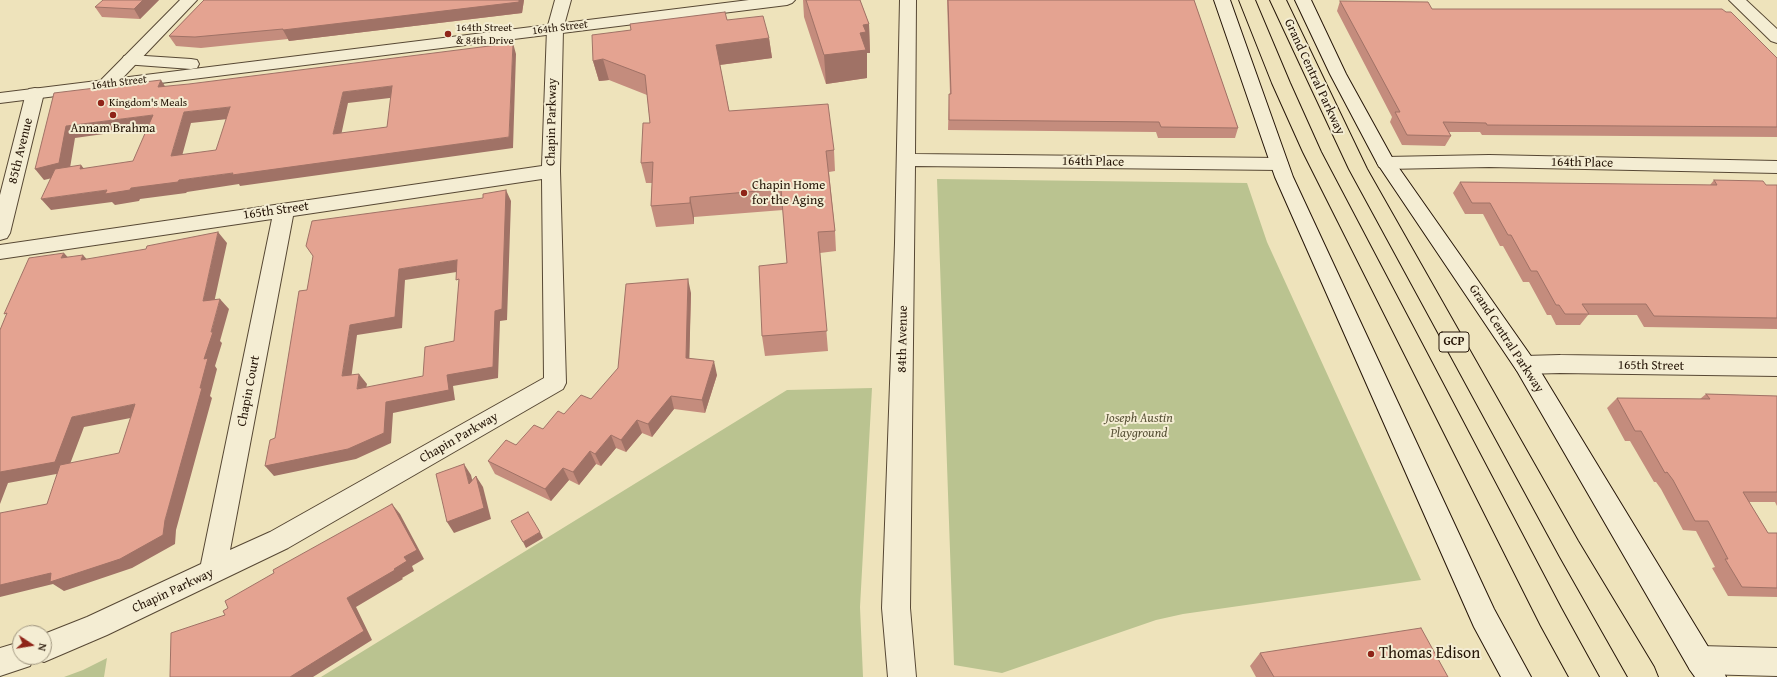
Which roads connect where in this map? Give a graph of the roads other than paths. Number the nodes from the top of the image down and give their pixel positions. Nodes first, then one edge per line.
1 (188, 0) edge
2 (563, 0) edge
3 (783, 0) edge
4 (908, 0) edge
5 (1222, 0) edge
6 (1247, 0) edge
7 (1278, 0) edge
8 (1303, 0) edge
9 (1737, 0) edge
10 (555, 29) junction
11 (1777, 38) edge
12 (130, 60) junction
13 (238, 68) junction
14 (107, 84) junction
15 (35, 93) junction
16 (0, 98) edge
17 (907, 160) junction
18 (1386, 163) junction
19 (1279, 164) junction
20 (1777, 167) edge
21 (551, 171) junction
22 (284, 210) junction
23 (0, 233) edge
24 (0, 252) edge
25 (1525, 365) junction
26 (1777, 368) edge
27 (213, 572) junction
28 (52, 645) edge
29 (12, 658) edge
30 (0, 662) edge
31 (1777, 662) edge
32 (1706, 669) edge
33 (902, 677) edge
34 (1516, 677) edge
35 (1585, 677) edge
36 (1644, 677) edge

1 - 12 street
2 - 10 street, Chapin Parkway
3 - 10 street, 164th Street
4 - 17 street, 84th Avenue
5 - 19 street
6 - 35 highway
7 - 36 highway, Grand Central Parkway / GCP
8 - 18 street, Grand Central Parkway
9 - 11 street
10 - 13 street, 164th Street
10 - 21 street, Chapin Parkway
12 - 13 street, 164th Street
12 - 14 street
13 - 14 street, 164th Street
14 - 15 street, 164th Street
15 - 16 street, 164th Street
15 - 23 street, 85th Avenue
17 - 19 street, 164th Place
17 - 33 street, 84th Avenue
18 - 20 street, 164th Place
18 - 25 street, Grand Central Parkway
19 - 34 street
21 - 22 street, 165th Street
21 - 27 street, Chapin Parkway
22 - 24 street, 165th Street
22 - 27 street, Chapin Court
25 - 26 street, 165th Street
25 - 32 street, Grand Central Parkway
27 - 28 street, Chapin Parkway
29 - 30 street
31 - 32 street

